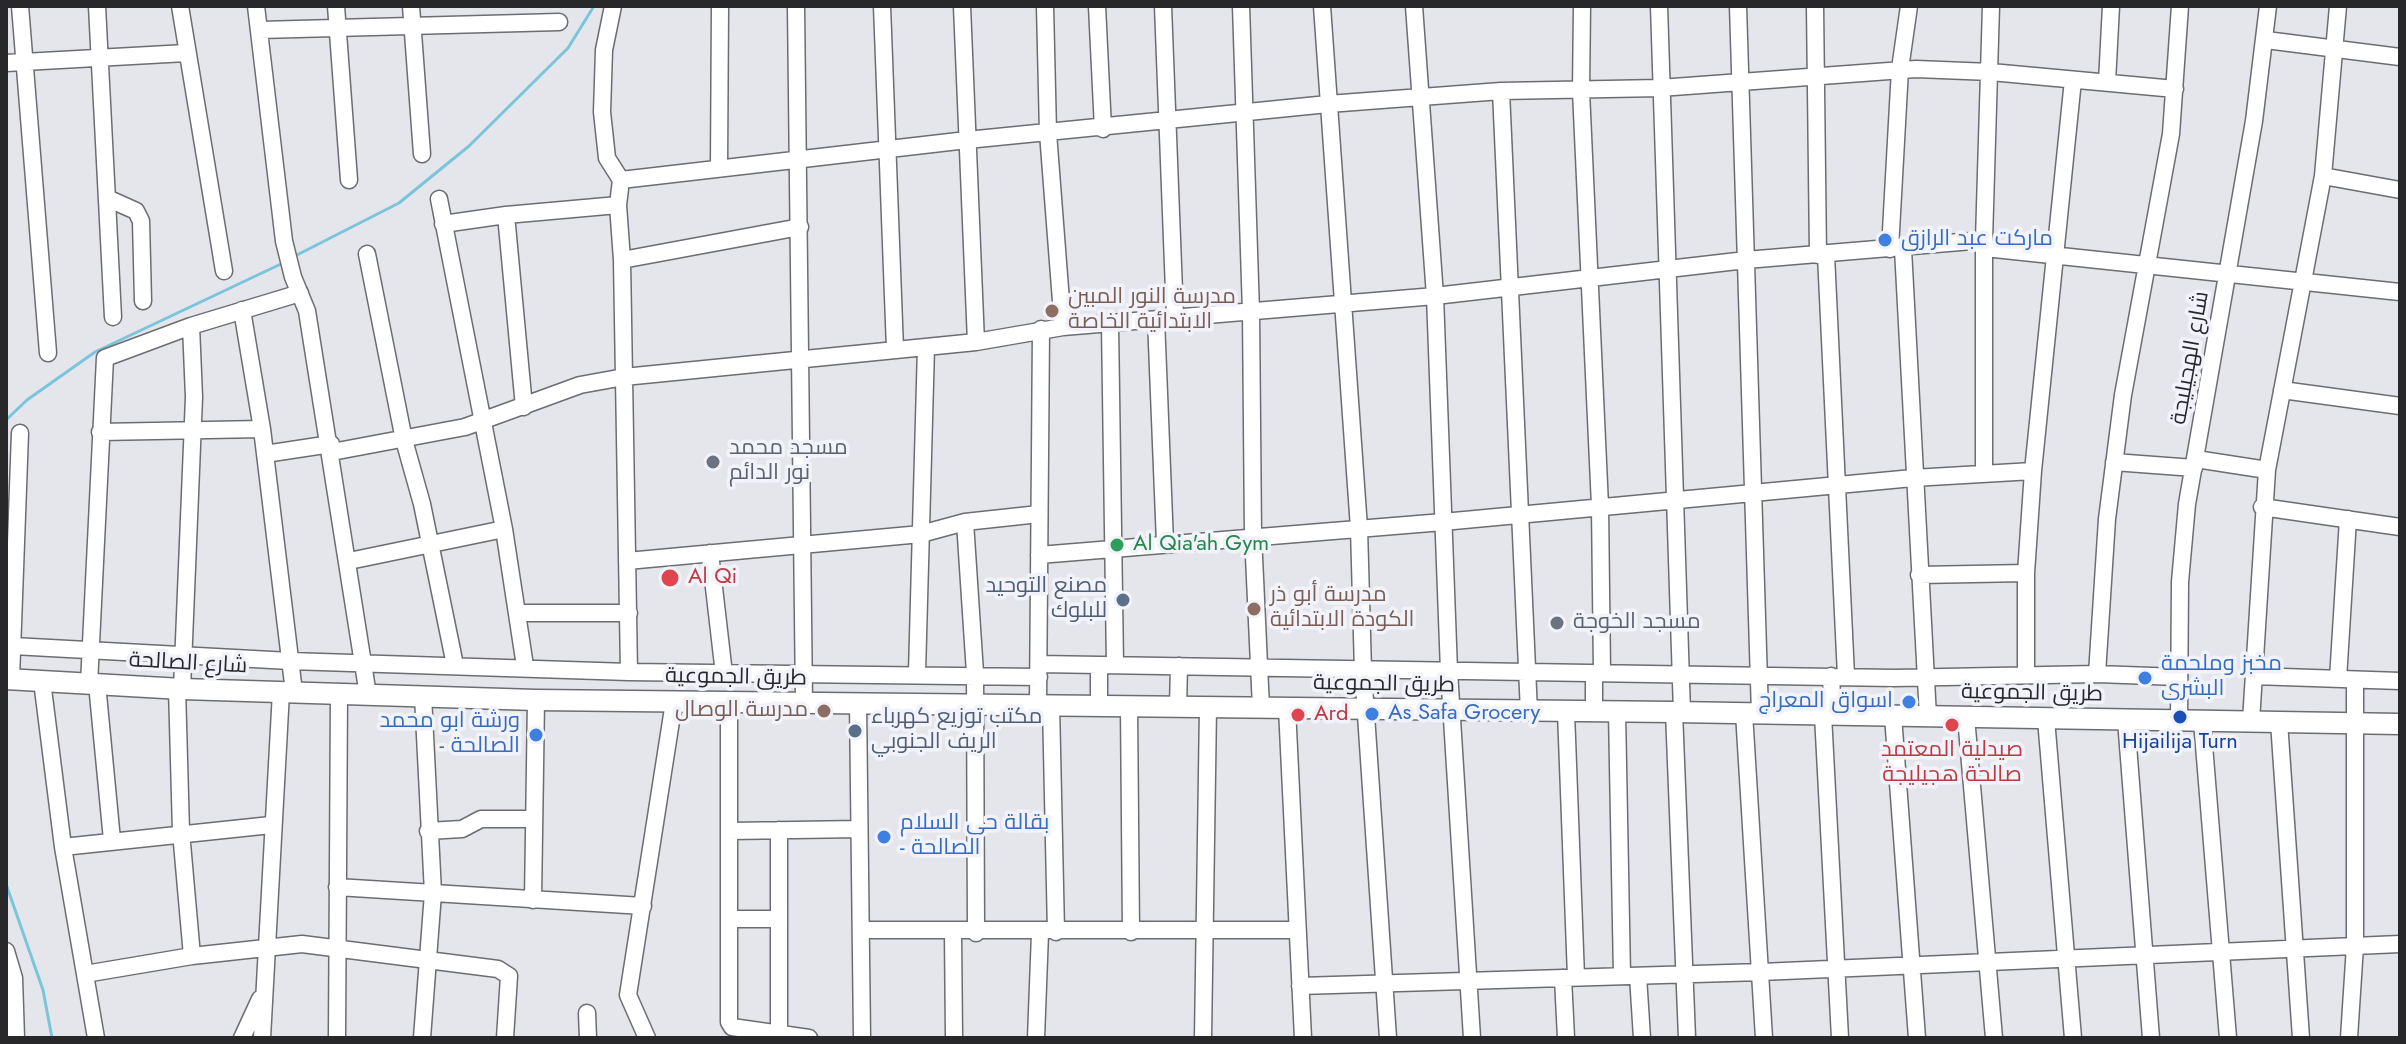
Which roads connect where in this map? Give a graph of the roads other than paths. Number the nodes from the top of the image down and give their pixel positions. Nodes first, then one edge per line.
1 (20, 6) edge
2 (97, 6) edge
3 (180, 6) edge
4 (256, 6) edge
5 (336, 6) edge
6 (411, 6) edge
7 (613, 6) edge
8 (720, 6) edge
9 (796, 6) edge
10 (882, 6) edge
11 (962, 6) edge
12 (1045, 6) edge
13 (1097, 6) edge
14 (1163, 6) edge
15 (1241, 6) edge
16 (1322, 6) edge
17 (1414, 6) edge
18 (1582, 6) edge
19 (1659, 6) edge
20 (1738, 6) edge
21 (1815, 6) edge
22 (1909, 6) edge
23 (1991, 6) edge
24 (2111, 6) edge
25 (2180, 6) edge
26 (2268, 6) edge
27 (2338, 6) edge
28 (520, 15) edge
29 (559, 22) dead end
30 (413, 26) junction
31 (338, 28) junction
32 (260, 30) junction
33 (2266, 40) junction
34 (2336, 51) junction
35 (186, 53) junction
36 (2400, 57) edge
37 (99, 59) junction
38 (24, 62) junction
39 (6, 63) edge
40 (1900, 69) junction
41 (1991, 72) junction
42 (1816, 75) junction
43 (2073, 80) junction
44 (1739, 82) junction
45 (2107, 82) junction
46 (1660, 88) junction
47 (2175, 89) junction
48 (1501, 91) junction
49 (1581, 91) junction
50 (1419, 97) junction
51 (1328, 104) junction
52 (1243, 114) junction
53 (1166, 123) junction
54 (1103, 129) junction
55 (1048, 133) junction
56 (967, 140) junction
57 (889, 151) junction
58 (422, 154) dead end
59 (796, 160) junction
60 (719, 167) junction
61 (2323, 176) junction
62 (349, 180) dead end
63 (621, 180) junction
64 (2400, 190) edge
65 (107, 198) junction
66 (439, 199) dead end
67 (618, 205) junction
68 (506, 215) junction
69 (443, 224) junction
70 (800, 227) junction
71 (1984, 244) junction
72 (1896, 249) junction
73 (367, 254) dead end
74 (1822, 255) junction
75 (2057, 255) junction
76 (622, 260) junction
77 (1746, 260) junction
78 (2147, 263) junction
79 (1667, 270) junction
80 (224, 271) dead end
81 (2228, 272) junction
82 (1589, 280) junction
83 (2304, 282) junction
84 (1513, 288) junction
85 (2400, 292) edge
86 (300, 293) junction
87 (1435, 296) junction
88 (143, 301) dead end
89 (1343, 303) junction
90 (242, 310) junction
91 (1251, 312) junction
92 (113, 317) dead end
93 (1175, 317) junction
94 (1156, 319) junction
95 (1110, 324) junction
96 (191, 326) junction
97 (1063, 327) junction
98 (1041, 329) junction
99 (976, 342) junction
100 (926, 347) junction
101 (895, 349) junction
102 (48, 353) dead end
103 (802, 358) junction
104 (624, 377) junction
105 (2282, 390) junction
106 (2400, 406) edge
107 (524, 407) junction
108 (482, 421) junction
109 (262, 429) junction
110 (100, 432) junction
111 (192, 432) junction
112 (20, 433) dead end
113 (404, 440) junction
114 (332, 448) junction
115 (265, 454) junction
116 (2114, 462) junction
117 (2195, 463) junction
118 (2267, 470) junction
119 (2033, 471) junction
120 (1984, 472) junction
121 (1913, 478) junction
122 (1838, 484) junction
123 (1754, 492) junction
124 (1677, 500) junction
125 (1600, 506) junction
126 (2262, 507) junction
127 (1039, 514) junction
128 (1522, 515) junction
129 (2348, 519) junction
130 (965, 522) junction
131 (1443, 522) junction
132 (2400, 527) edge
133 (1359, 528) junction
134 (504, 529) junction
135 (921, 534) junction
136 (1253, 535) junction
137 (1165, 543) junction
138 (803, 545) junction
139 (430, 547) junction
140 (1114, 548) junction
141 (710, 553) junction
142 (1039, 555) junction
143 (349, 561) junction
144 (627, 561) junction
145 (2026, 573) junction
146 (1919, 575) junction
147 (519, 613) junction
148 (629, 613) junction
149 (13, 646) junction
150 (90, 649) junction
151 (183, 656) junction
152 (290, 661) junction
153 (364, 662) junction
154 (455, 665) junction
155 (1107, 665) junction
156 (525, 666) junction
157 (1179, 666) junction
158 (1259, 666) junction
159 (1039, 670) junction
160 (1363, 671) junction
161 (1449, 671) junction
162 (629, 672) junction
163 (805, 672) junction
164 (1526, 672) junction
165 (917, 673) junction
166 (975, 673) junction
167 (1598, 673) junction
168 (724, 674) junction
169 (2097, 674) junction
170 (1682, 675) junction
171 (1758, 675) junction
172 (2026, 675) junction
173 (1838, 676) junction
174 (2254, 676) junction
175 (1925, 677) junction
176 (2179, 677) junction
177 (8, 679) edge
178 (2346, 680) junction
179 (42, 681) junction
180 (2400, 681) edge
181 (93, 684) junction
182 (179, 689) junction
183 (288, 692) junction
184 (339, 694) junction
185 (368, 695) junction
186 (423, 696) junction
187 (536, 700) junction
188 (674, 702) junction
189 (729, 703) junction
190 (804, 703) junction
191 (858, 703) junction
192 (973, 703) junction
193 (1045, 704) junction
194 (1099, 706) junction
195 (1129, 707) junction
196 (1178, 707) junction
197 (1208, 707) junction
198 (1261, 708) junction
199 (1287, 708) junction
200 (1367, 709) junction
201 (1451, 710) junction
202 (1529, 712) junction
203 (1566, 712) junction
204 (1594, 712) junction
205 (1617, 712) junction
206 (1678, 712) junction
207 (1752, 714) junction
208 (1828, 715) junction
209 (1893, 716) junction
210 (1928, 717) junction
211 (1966, 717) junction
212 (2046, 719) junction
213 (2126, 720) junction
214 (2179, 720) junction
215 (2202, 721) junction
216 (2251, 721) junction
217 (2279, 722) junction
218 (2353, 723) junction
219 (2400, 724) edge
220 (534, 819) junction
221 (271, 825) junction
222 (859, 829) junction
223 (779, 830) junction
224 (428, 831) junction
225 (730, 831) junction
226 (181, 832) junction
227 (112, 840) junction
228 (63, 847) junction
229 (337, 887) junction
230 (433, 893) junction
231 (533, 900) junction
232 (643, 906) junction
233 (730, 919) junction
234 (779, 919) junction
235 (861, 930) junction
236 (1296, 930) junction
237 (1048, 932) junction
238 (1131, 932) junction
239 (1205, 932) junction
240 (953, 933) junction
241 (976, 933) junction
242 (2400, 944) edge
243 (2355, 946) junction
244 (266, 948) junction
245 (336, 948) junction
246 (2295, 949) junction
247 (6, 951) edge
248 (2221, 952) junction
249 (2143, 954) junction
250 (192, 956) junction
251 (2065, 959) junction
252 (428, 960) junction
253 (1989, 961) junction
254 (1912, 965) junction
255 (1835, 968) junction
256 (1761, 972) junction
257 (85, 974) junction
258 (1683, 974) junction
259 (1630, 976) junction
260 (1569, 978) junction
261 (1468, 980) junction
262 (1385, 983) junction
263 (1300, 986) junction
264 (262, 994) junction
265 (587, 1013) dead end
266 (779, 1034) junction
267 (16, 1038) edge
268 (96, 1038) edge
269 (242, 1038) edge
270 (262, 1038) edge
271 (337, 1038) edge
272 (422, 1038) edge
273 (505, 1038) edge
274 (588, 1038) edge
275 (647, 1038) edge
276 (809, 1038) edge
277 (862, 1038) edge
278 (954, 1038) edge
279 (1036, 1038) edge
280 (1203, 1038) edge
281 (1303, 1038) edge
282 (1388, 1038) edge
283 (1472, 1038) edge
284 (1566, 1038) edge
285 (1642, 1038) edge
286 (1687, 1038) edge
287 (1764, 1038) edge
288 (1840, 1038) edge
289 (1917, 1038) edge
290 (1994, 1038) edge
291 (2073, 1038) edge
292 (2151, 1038) edge
293 (2228, 1038) edge
294 (2301, 1038) edge
295 (2349, 1038) edge

1 - 38 street
2 - 37 street
3 - 35 street
4 - 32 street
5 - 31 street
6 - 30 street
7 - 63 street
8 - 60 street
9 - 59 street
10 - 57 street
11 - 56 street
12 - 55 street
13 - 54 street
14 - 53 street
15 - 52 street
16 - 51 street
17 - 50 street
18 - 49 street
19 - 46 street
20 - 44 street
21 - 42 street
22 - 40 street
23 - 41 street
24 - 45 street
25 - 47 street
26 - 33 street, شارع الهجيليجة
27 - 34 street
28 - 29 street
28 - 30 street
30 - 31 street
30 - 58 street
31 - 32 street
31 - 62 street
32 - 86 street
33 - 34 street
33 - 81 street, شارع الهجيليجة
34 - 36 street
34 - 61 street
35 - 37 street
35 - 80 street
37 - 38 street
37 - 65 street
38 - 39 street
38 - 102 street
40 - 41 street
40 - 42 street
40 - 72 street
41 - 43 street
41 - 71 street
42 - 44 street
42 - 74 street
43 - 45 street
43 - 75 street
44 - 46 street
44 - 77 street
45 - 47 street
46 - 49 street
46 - 79 street
47 - 78 street
48 - 49 street
48 - 50 street
48 - 84 street
49 - 82 street
50 - 51 street
50 - 87 street
51 - 52 street
51 - 89 street
52 - 53 street
52 - 91 street
53 - 54 street
53 - 93 street
54 - 55 street
55 - 56 street
55 - 97 street
56 - 57 street
56 - 99 street
57 - 59 street
57 - 101 street
59 - 60 street
59 - 70 street
60 - 63 street
61 - 64 street
61 - 83 street
63 - 67 street
65 - 88 street
65 - 92 street
66 - 69 street
67 - 68 street
67 - 76 street
68 - 69 street
68 - 107 street
69 - 108 street
70 - 76 street
70 - 103 street
71 - 72 street
71 - 75 street
71 - 120 street
72 - 74 street
72 - 121 street
73 - 113 street
74 - 77 street
74 - 122 street
75 - 78 street
75 - 119 street
76 - 104 street
77 - 79 street
77 - 123 street
78 - 81 street
78 - 116 street
79 - 82 street
79 - 124 street
81 - 83 street
81 - 117 street, شارع الهجيليجة
82 - 84 street
82 - 125 street
83 - 85 street
83 - 105 street
84 - 87 street
84 - 128 street
86 - 90 street
86 - 114 street
87 - 89 street
87 - 131 street
89 - 91 street
89 - 133 street
90 - 96 street
90 - 109 street
91 - 93 street
91 - 136 street
93 - 94 street
94 - 95 street
94 - 137 street
95 - 97 street
95 - 140 street
96 - 110 street
96 - 111 street
97 - 98 street
98 - 99 street
98 - 127 street
99 - 100 street
100 - 101 street
100 - 135 street
101 - 103 street
103 - 104 street
103 - 138 street
104 - 107 street
104 - 144 street
105 - 106 street
105 - 118 street
107 - 108 street
108 - 113 street
108 - 134 street
109 - 111 street
109 - 115 street
110 - 111 street
110 - 150 street
111 - 151 street
112 - 149 street
113 - 114 street
113 - 139 street
114 - 115 street
114 - 143 street
115 - 152 street
116 - 117 street
116 - 169 street
117 - 118 street
117 - 176 street, شارع الهجيليجة
118 - 126 street
119 - 120 street
119 - 145 street
120 - 121 street
121 - 122 street
121 - 146 street
122 - 123 street
122 - 173 street
123 - 124 street
123 - 171 street
124 - 125 street
124 - 170 street
125 - 128 street
125 - 167 street
126 - 129 street
126 - 174 street
127 - 130 street
127 - 142 street
128 - 131 street
128 - 164 street
129 - 132 street
129 - 178 street
130 - 135 street
130 - 166 street
131 - 133 street
131 - 161 street
133 - 136 street
133 - 160 street
134 - 139 street
134 - 147 street
135 - 138 street
135 - 165 street
136 - 137 street
136 - 158 street
137 - 140 street
138 - 141 street
138 - 163 street
139 - 143 street
139 - 154 street
140 - 142 street
140 - 155 street
141 - 144 street
141 - 168 street
142 - 159 street
143 - 153 street
144 - 148 street
145 - 146 street
145 - 172 street
146 - 175 street
147 - 148 street
147 - 156 street
148 - 162 street
149 - 150 street
149 - 177 street
150 - 151 street
150 - 181 street
151 - 152 street
151 - 182 street
152 - 153 street
152 - 183 street
153 - 154 street
153 - 185 street
154 - 156 street
155 - 157 street
155 - 159 street
155 - 194 street
156 - 162 street
157 - 158 street
157 - 196 street
158 - 160 street
158 - 198 street
159 - 166 street
159 - 193 street
160 - 161 street
160 - 200 street
161 - 164 street
161 - 201 street
162 - 168 street
163 - 165 street
163 - 168 street
163 - 190 street
164 - 167 street
164 - 202 street
165 - 166 street
166 - 192 street
167 - 170 street
167 - 204 street
169 - 172 street
169 - 176 street
170 - 171 street
170 - 206 street
171 - 173 street
171 - 207 street
172 - 175 street
173 - 175 street
173 - 208 street
174 - 178 street
174 - 216 street
175 - 210 street
176 - 214 street, شارع الهجيليجة
177 - 179 main road, شارع الصالحة
178 - 180 street
178 - 218 street
179 - 181 main road, شارع الصالحة
179 - 228 street
181 - 182 main road, شارع الصالحة
181 - 227 street
182 - 183 main road, شارع الصالحة
182 - 226 street
183 - 184 main road, شارع الصالحة
183 - 221 street
184 - 185 main road, شارع الصالحة
184 - 229 street
185 - 186 main road, طريق الجموعية
186 - 187 main road, طريق الجموعية
186 - 224 street
187 - 188 main road, طريق الجموعية
187 - 220 street
188 - 189 main road, طريق الجموعية
188 - 232 street
189 - 190 main road, طريق الجموعية
189 - 225 street
190 - 191 main road, طريق الجموعية
191 - 192 main road, طريق الجموعية
191 - 222 street
192 - 193 main road, طريق الجموعية
192 - 241 street
193 - 194 main road, طريق الجموعية
193 - 237 street
194 - 195 main road, طريق الجموعية
195 - 196 main road, طريق الجموعية
195 - 238 street
196 - 197 main road, طريق الجموعية
197 - 198 main road, طريق الجموعية
197 - 239 street
198 - 199 main road, طريق الجموعية
199 - 200 main road, طريق الجموعية
199 - 236 street
200 - 201 main road, طريق الجموعية
200 - 262 street
201 - 202 main road, طريق الجموعية
201 - 261 street
202 - 203 main road, طريق الجموعية
203 - 204 main road, طريق الجموعية
203 - 260 street
204 - 205 main road, طريق الجموعية
205 - 206 main road, طريق الجموعية
205 - 259 street
206 - 207 main road, طريق الجموعية
206 - 258 street
207 - 208 main road, طريق الجموعية
207 - 256 street
208 - 209 main road, طريق الجموعية
208 - 255 street
209 - 210 main road, طريق الجموعية
209 - 254 street
210 - 211 main road, طريق الجموعية
211 - 212 main road, طريق الجموعية
211 - 253 street
212 - 213 main road, طريق الجموعية
212 - 251 street
213 - 214 main road, طريق الجموعية
213 - 249 street
214 - 215 main road, طريق الجموعية
215 - 216 main road, طريق الجموعية
215 - 248 street
216 - 217 main road, طريق الجموعية
217 - 218 main road, طريق الجموعية
217 - 246 street
218 - 219 main road, طريق الجموعية
218 - 243 street
220 - 224 street
220 - 231 street
221 - 226 street
221 - 244 street
222 - 223 street
222 - 235 street
223 - 225 street
223 - 234 street
224 - 230 street
225 - 233 street
226 - 227 street
226 - 250 street
227 - 228 street
228 - 257 street
229 - 230 street
229 - 245 street
230 - 231 street
230 - 252 street
231 - 232 street
232 - 275 street
233 - 234 street
233 - 266 street
234 - 266 street
235 - 240 street
235 - 277 street
236 - 239 street
236 - 263 street
237 - 238 street
237 - 241 street
237 - 279 street
238 - 239 street
239 - 280 street
240 - 241 street
240 - 278 street
242 - 243 street
243 - 246 street
243 - 295 street
244 - 245 street
244 - 250 street
244 - 264 street
245 - 252 street
245 - 271 street
246 - 248 street
246 - 294 street
247 - 267 street
248 - 249 street
248 - 293 street
249 - 251 street
249 - 292 street
250 - 257 street
251 - 253 street
251 - 291 street
252 - 272 street
252 - 273 street
253 - 254 street
253 - 290 street
254 - 255 street
254 - 289 street
255 - 256 street
255 - 288 street
256 - 258 street
256 - 287 street
257 - 268 street
258 - 259 street
258 - 286 street
259 - 260 street
259 - 285 street
260 - 261 street
260 - 284 street
261 - 262 street
261 - 283 street
262 - 263 street
262 - 282 street
263 - 281 street
264 - 269 street
264 - 270 street
265 - 274 street
266 - 276 street

